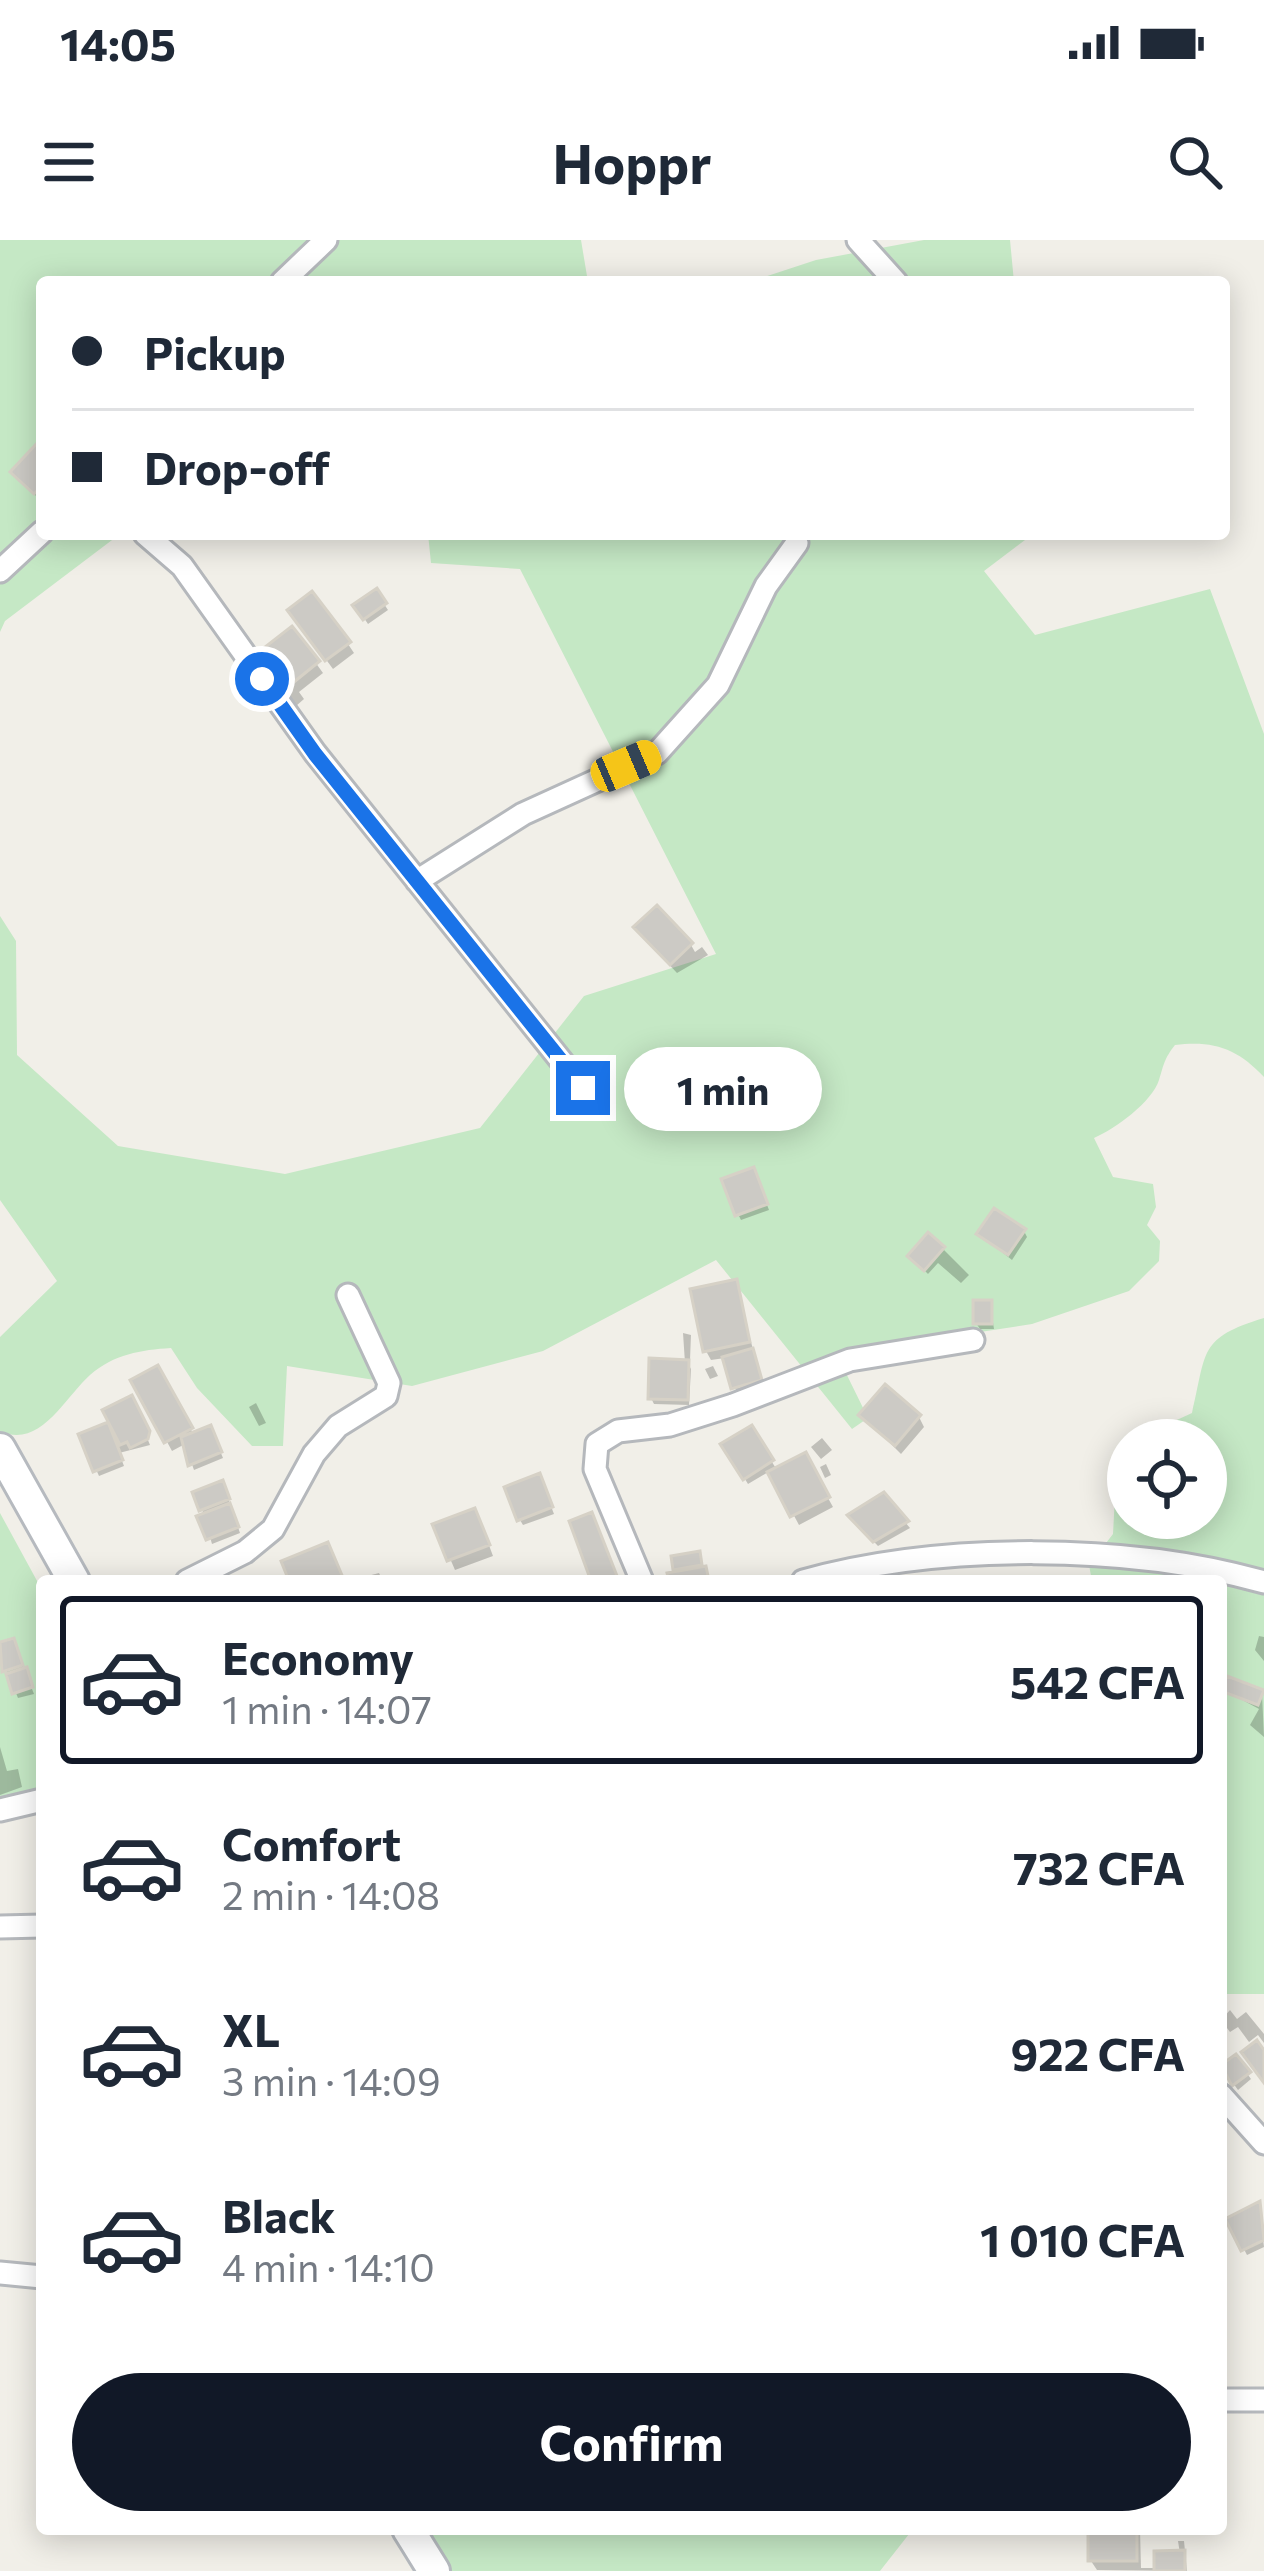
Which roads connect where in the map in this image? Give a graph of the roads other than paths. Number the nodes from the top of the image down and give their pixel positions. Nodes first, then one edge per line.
1 (326, 240) edge
2 (859, 240) edge
3 (288, 276) edge
4 (891, 276) edge
5 (36, 538) edge
6 (152, 540) edge
7 (796, 543) dead end
8 (0, 571) edge
9 (417, 881) junction
10 (583, 1088) dead end
11 (348, 1294) dead end
12 (973, 1340) dead end
13 (0, 1449) edge
14 (71, 1575) edge
15 (199, 1575) edge
16 (639, 1575) edge
17 (825, 1575) edge
18 (1227, 1575) edge
19 (1227, 1575) edge
20 (1264, 1582) edge
21 (36, 1801) edge
22 (0, 1810) edge
23 (36, 1926) edge
24 (0, 1927) edge
25 (1227, 2102) edge
26 (1264, 2143) edge
27 (0, 2273) edge
28 (36, 2276) edge
29 (1227, 2400) edge
30 (1264, 2400) edge
31 (412, 2535) edge
32 (434, 2571) edge

1 - 3 street
2 - 4 street
5 - 8 street
6 - 9 street
7 - 9 street
9 - 10 street
11 - 15 street
12 - 16 street
13 - 14 main road
17 - 18 street
19 - 20 street
21 - 22 street
23 - 24 street
25 - 26 street
27 - 28 street
29 - 30 street
31 - 32 main road

